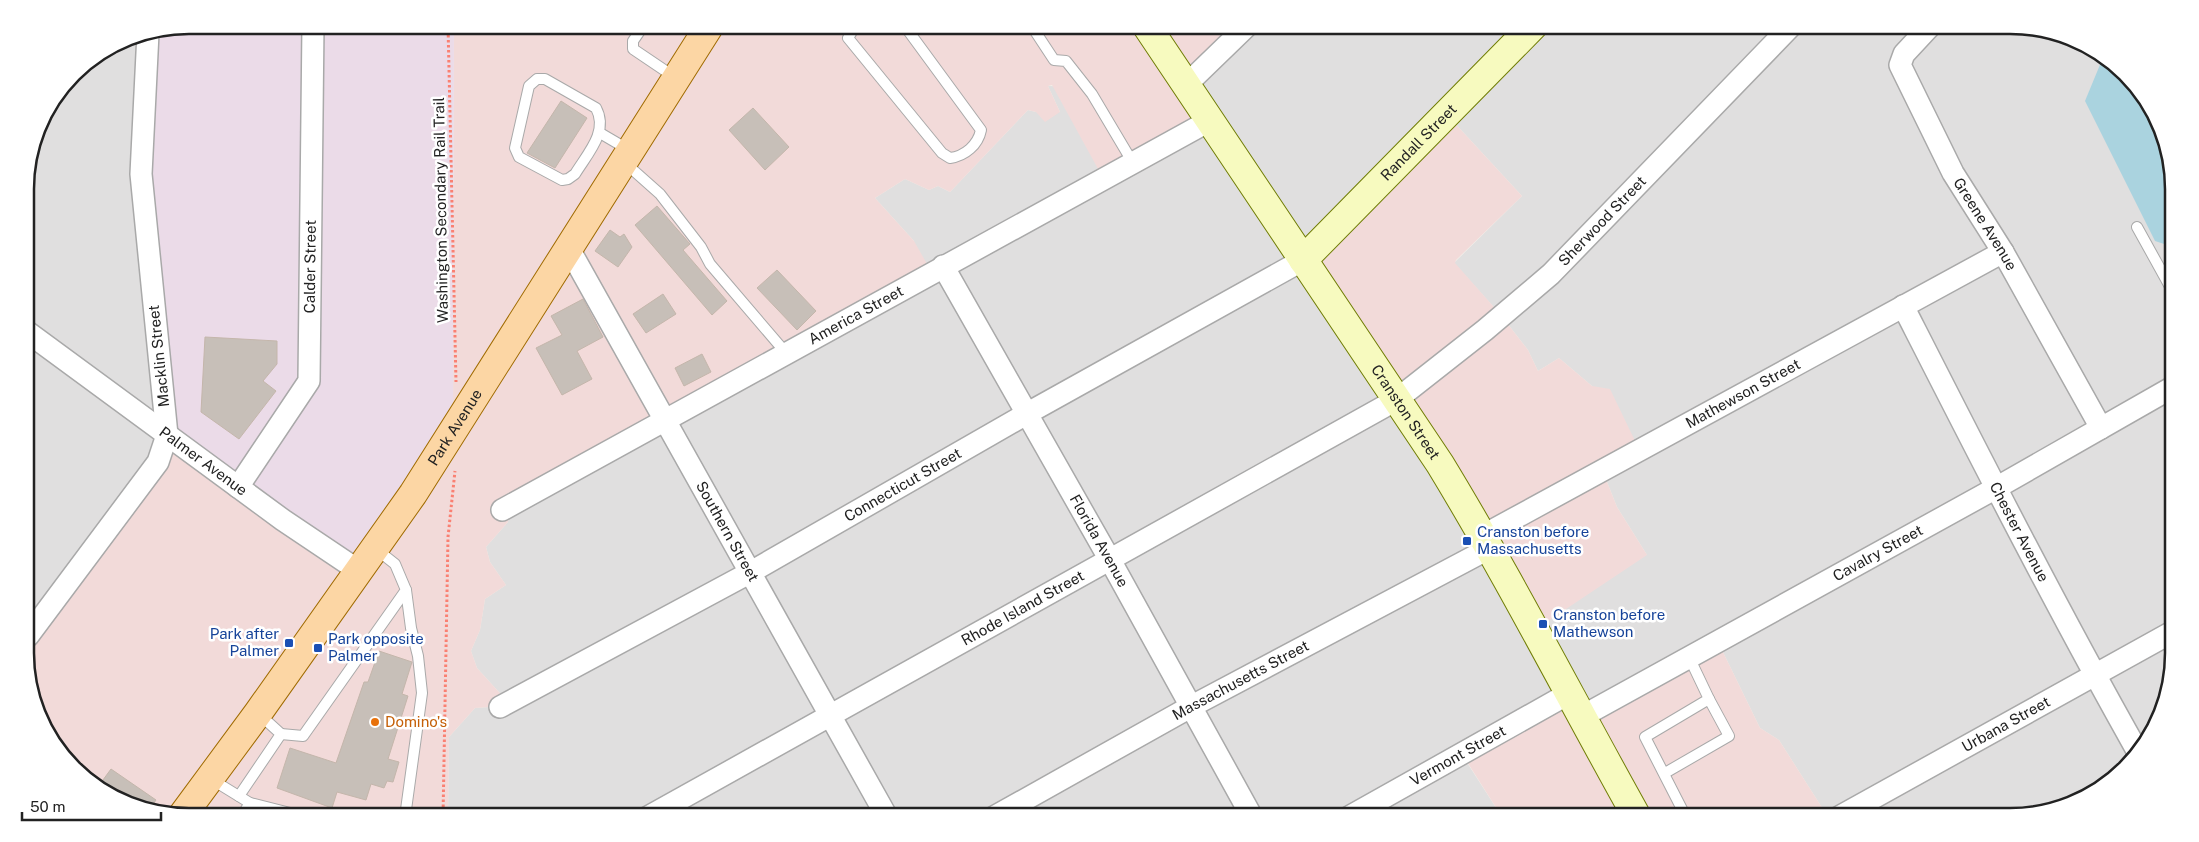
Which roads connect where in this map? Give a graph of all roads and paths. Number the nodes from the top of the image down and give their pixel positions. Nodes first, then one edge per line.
1 (313, 34) edge
2 (448, 34) edge
3 (638, 34) edge
4 (702, 34) edge
5 (850, 34) edge
6 (911, 34) edge
7 (1037, 34) edge
8 (1152, 34) edge
9 (1239, 34) edge
10 (1525, 34) edge
11 (1783, 34) edge
12 (1923, 34) edge
13 (148, 40) edge
14 (677, 79) junction
15 (1186, 85) junction
16 (1209, 121) junction
17 (600, 133) junction
18 (627, 156) junction
19 (1133, 162) junction
20 (2137, 227) dead end
21 (568, 247) junction
22 (2002, 252) junction
23 (1303, 260) junction
24 (944, 266) junction
25 (2165, 278) edge
26 (1903, 306) junction
27 (34, 337) edge
28 (786, 353) junction
29 (456, 387) dead end
30 (2165, 392) edge
31 (1396, 400) junction
32 (1028, 413) junction
33 (666, 419) junction
34 (2101, 428) junction
35 (167, 434) junction
36 (455, 468) dead end
37 (238, 487) junction
38 (1996, 488) junction
39 (502, 510) dead end
40 (1487, 542) junction
41 (376, 549) junction
42 (1110, 560) junction
43 (359, 571) junction
44 (751, 572) junction
45 (406, 590) junction
46 (34, 628) edge
47 (2165, 635) edge
48 (1689, 657) junction
49 (2094, 675) junction
50 (1709, 699) junction
51 (500, 706) dead end
52 (1192, 706) junction
53 (1574, 706) junction
54 (258, 713) junction
55 (831, 716) junction
56 (281, 734) junction
57 (2134, 746) edge
58 (1665, 773) junction
59 (210, 778) junction
60 (238, 796) junction
61 (250, 803) junction
62 (188, 808) edge
63 (247, 808) edge
64 (270, 808) edge
65 (406, 808) edge
66 (443, 808) edge
67 (664, 808) edge
68 (882, 808) edge
69 (1010, 808) edge
70 (1247, 808) edge
71 (1367, 808) edge
72 (1632, 808) edge
73 (1682, 808) edge
74 (1855, 808) edge

1 - 37 street, Calder Street
2 - 29 path, Washington Secondary Rail Trail
3 - 14 lane
4 - 14 main road, Park Avenue
5 - 6 lane
7 - 19 lane
8 - 15 main road, Cranston Street
9 - 15 street
10 - 23 main road, Randall Street
11 - 31 street, Sherwood Street
12 - 22 street, Greene Avenue
13 - 35 street, Macklin Street
14 - 18 main road, Park Avenue
15 - 16 main road, Cranston Street
16 - 19 street, America Street
16 - 23 main road, Cranston Street
17 - 17 lane
17 - 18 lane
18 - 21 main road, Park Avenue
18 - 28 lane
19 - 24 street, America Street
20 - 25 lane
21 - 33 street, Southern Street
21 - 41 main road, Park Avenue
22 - 26 street, Mathewson Street
22 - 34 street, Greene Avenue
23 - 31 main road, Cranston Street
23 - 32 street, Connecticut Street
24 - 28 street, America Street
24 - 32 street, Florida Avenue
26 - 38 street, Chester Avenue
26 - 40 street, Mathewson Street
27 - 35 street, Palmer Avenue
28 - 33 street, America Street
30 - 34 street, Cavalry Street
31 - 40 main road, Cranston Street
31 - 42 street, Rhode Island Street
32 - 42 street, Florida Avenue
32 - 44 street, Connecticut Street
33 - 39 street, America Street
33 - 44 street, Southern Street
34 - 38 street, Cavalry Street
35 - 37 street, Palmer Avenue
35 - 46 street, Macklin Street
36 - 66 path
37 - 43 street, Palmer Avenue
38 - 48 street, Cavalry Street
38 - 49 street, Chester Avenue
40 - 52 street, Massachusetts Street
40 - 53 main road, Cranston Street
41 - 43 main road, Park Avenue
41 - 45 lane
42 - 52 street, Florida Avenue
42 - 55 street, Rhode Island Street
43 - 54 main road, Park Avenue
44 - 51 street, Connecticut Street
44 - 55 street, Southern Street
45 - 56 lane
45 - 65 lane
47 - 49 street, Urbana Street
48 - 50 lane
48 - 53 street, Cavalry Street
49 - 57 street, Chester Avenue
49 - 74 street, Urbana Street
50 - 58 lane
50 - 58 lane
52 - 69 street, Massachusetts Street
52 - 70 street, Florida Avenue
53 - 71 street, Vermont Street
53 - 72 main road, Cranston Street
54 - 56 lane
54 - 59 main road, Park Avenue
55 - 67 street, Rhode Island Street
55 - 68 street, Southern Street
56 - 60 lane
58 - 73 lane
59 - 60 lane
59 - 62 main road, Park Avenue
60 - 61 lane
61 - 63 lane
61 - 64 lane

